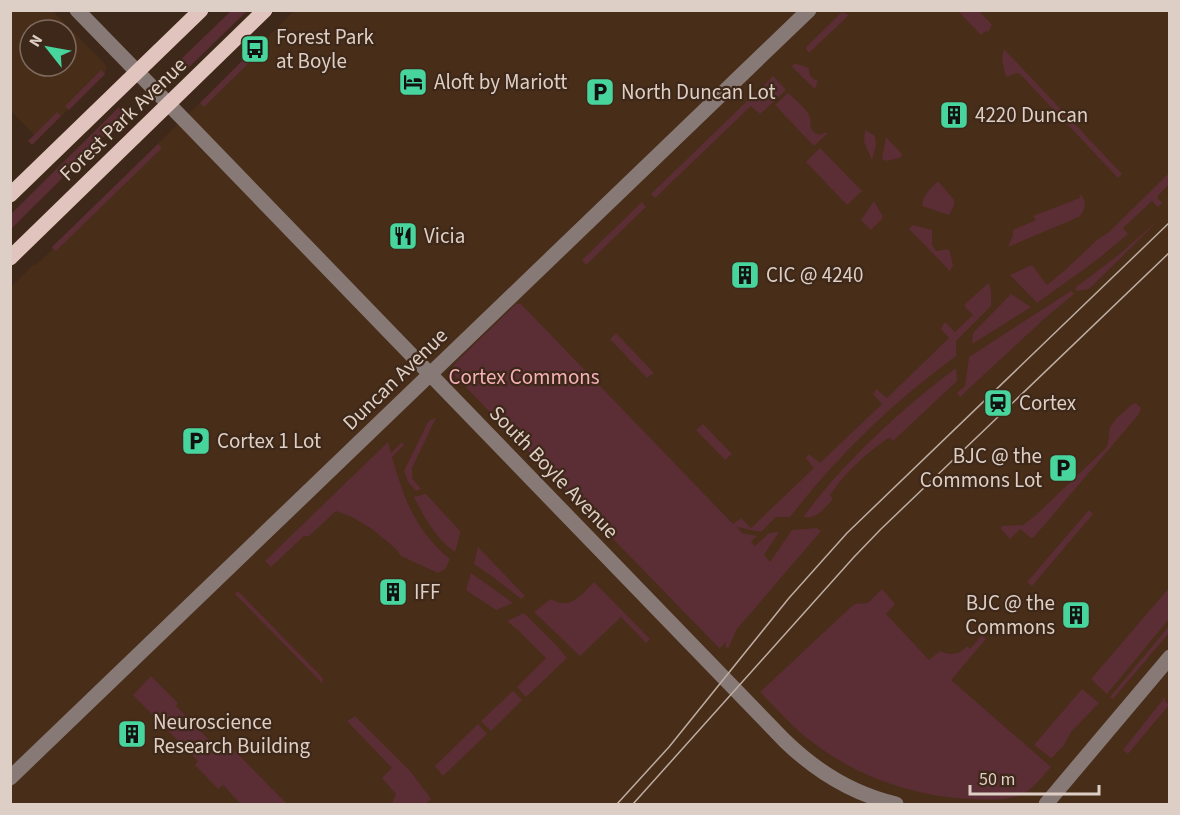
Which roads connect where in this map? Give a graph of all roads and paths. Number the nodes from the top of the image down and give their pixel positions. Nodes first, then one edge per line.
1 (76, 10) edge
2 (201, 10) edge
3 (266, 10) edge
4 (809, 10) edge
5 (137, 73) junction
6 (169, 104) junction
7 (10, 195) edge
8 (10, 258) edge
9 (431, 375) junction
10 (1170, 657) edge
11 (10, 778) edge
12 (878, 802) edge
13 (896, 804) edge
14 (1046, 804) edge

1 - 5 street, South Boyle Avenue
2 - 5 main road, Forest Park Avenue
3 - 6 main road, Forest Park Avenue
4 - 9 street, Duncan Avenue
5 - 6 street, South Boyle Avenue
5 - 7 main road, Forest Park Avenue
6 - 8 main road, Forest Park Avenue
6 - 9 street, South Boyle Avenue
9 - 11 street, Duncan Avenue
9 - 12 street, South Boyle Avenue
10 - 14 street
12 - 13 street, South Boyle Avenue

